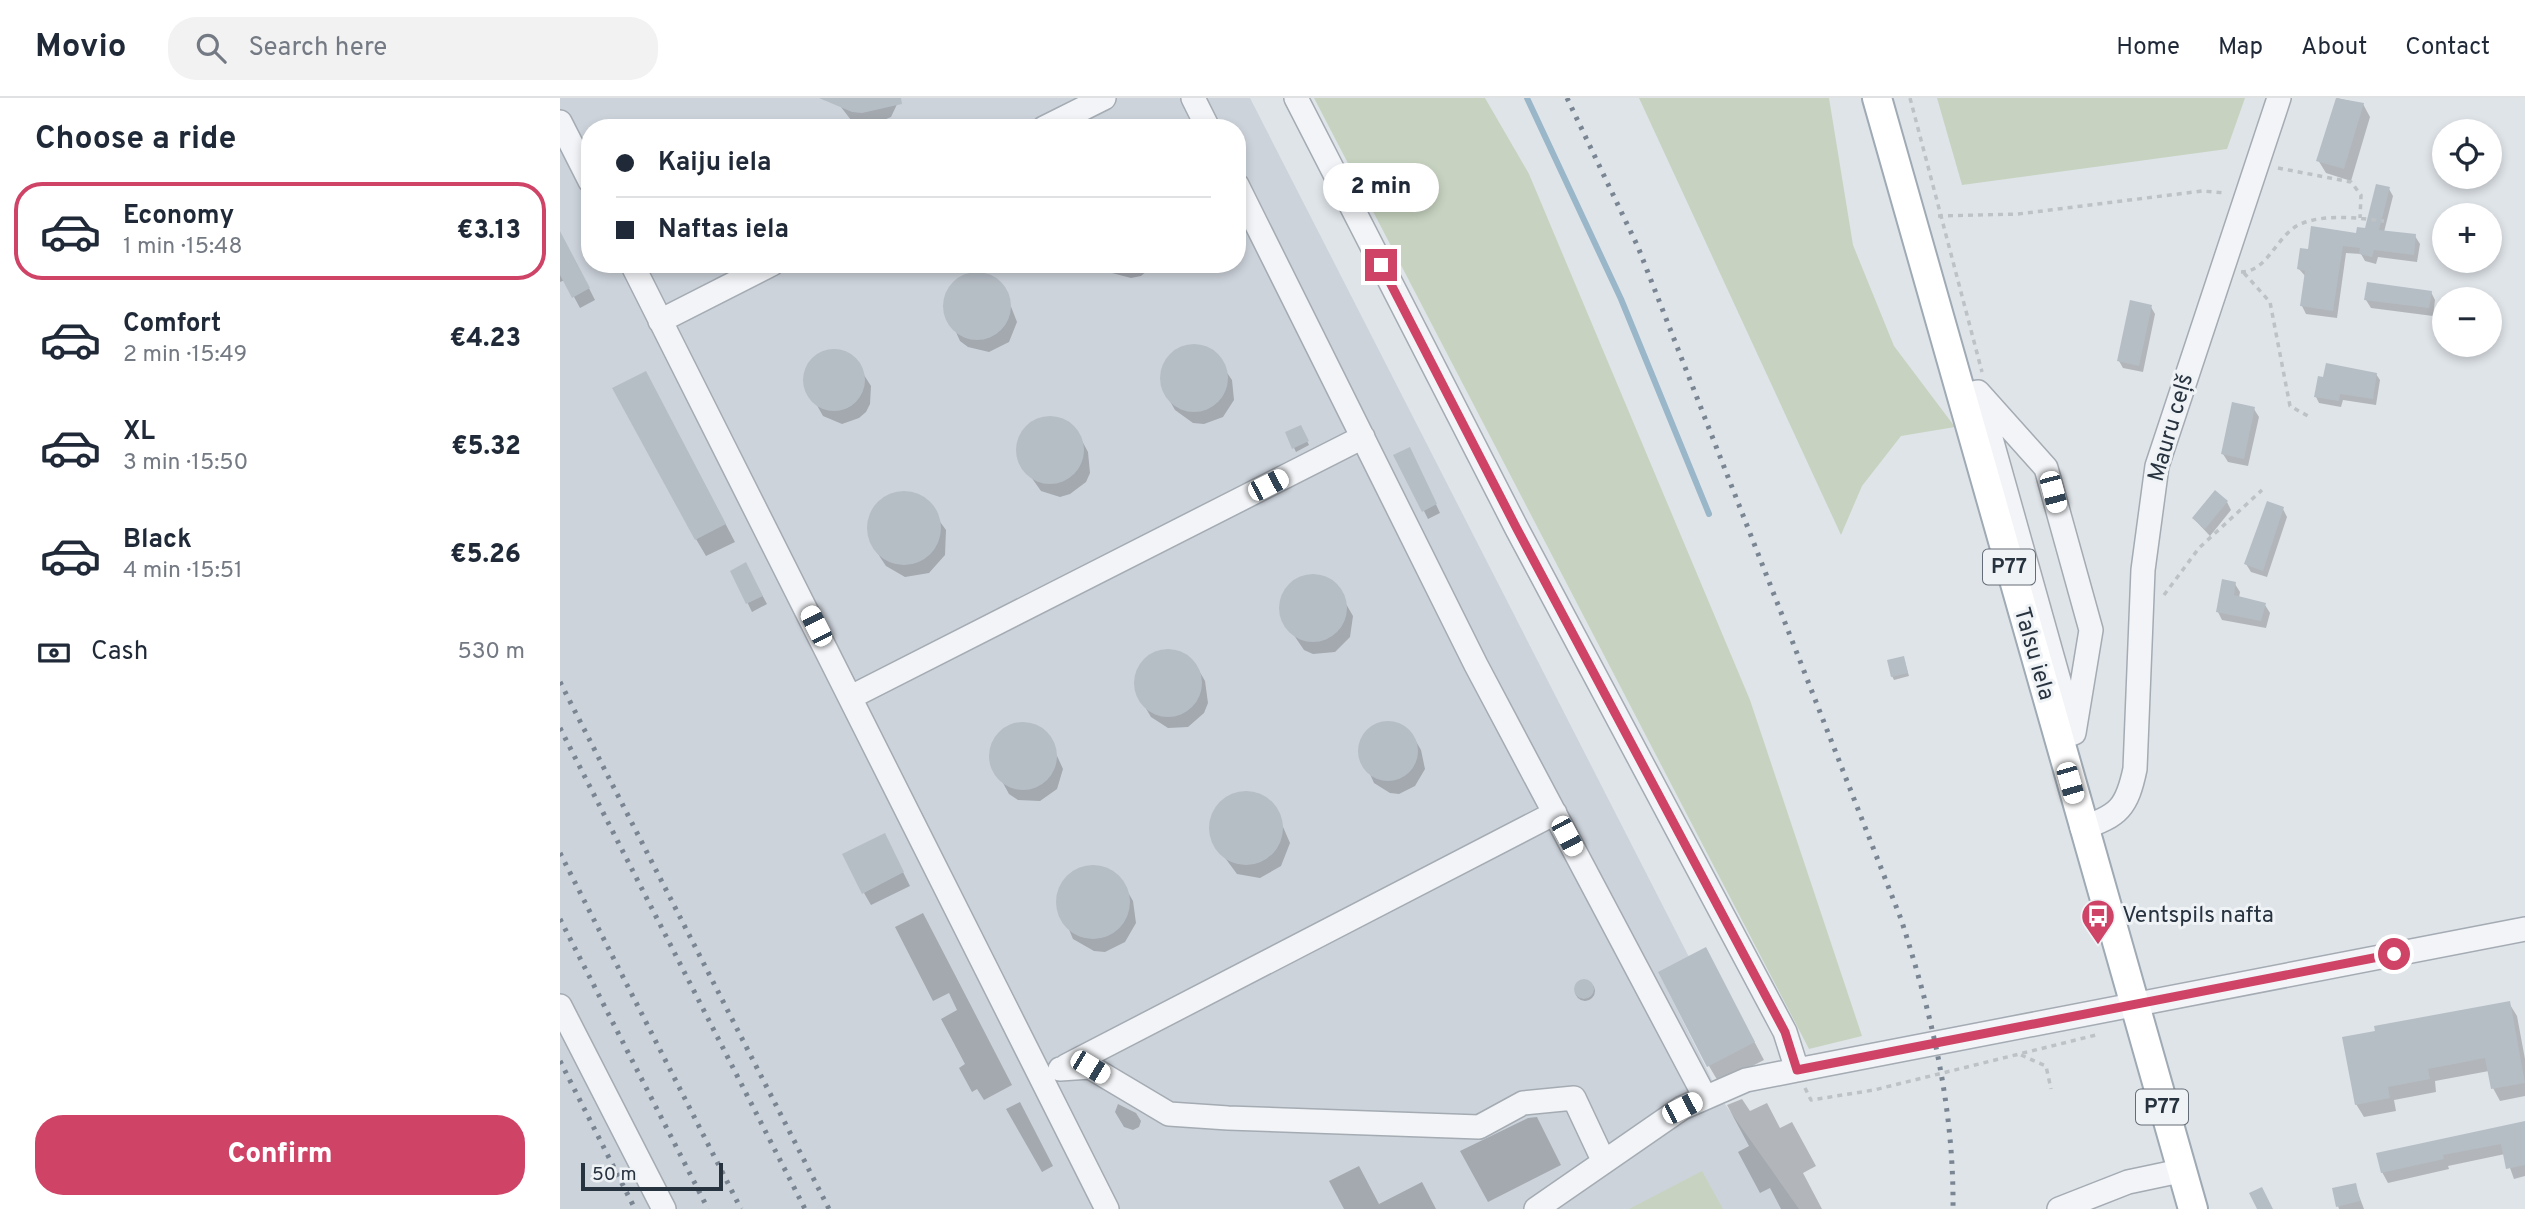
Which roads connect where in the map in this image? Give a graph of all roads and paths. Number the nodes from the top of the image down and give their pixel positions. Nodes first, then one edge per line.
1 (1104, 98) edge
2 (1193, 98) edge
3 (1296, 98) edge
4 (1877, 98) edge
5 (2279, 98) edge
6 (1062, 119) edge
7 (1204, 119) edge
8 (560, 122) edge
9 (581, 163) edge
10 (2255, 168) junction
11 (2245, 195) junction
12 (1246, 203) edge
13 (1910, 218) junction
14 (2360, 218) junction
15 (2384, 221) dead end
16 (2233, 270) junction
17 (636, 273) edge
18 (754, 273) edge
19 (660, 321) junction
20 (1970, 394) junction
21 (2308, 416) dead end
22 (1363, 437) junction
23 (2262, 490) dead end
24 (2141, 615) junction
25 (851, 697) junction
26 (2065, 735) junction
27 (1555, 813) junction
28 (2082, 828) junction
29 (2525, 929) edge
30 (2133, 1005) junction
31 (560, 1006) edge
32 (2105, 1033) dead end
33 (2019, 1054) junction
34 (1797, 1070) junction
35 (1051, 1074) junction
36 (2051, 1088) dead end
37 (1705, 1097) junction
38 (1605, 1162) junction
39 (2180, 1171) junction
40 (664, 1209) edge
41 (1107, 1209) edge
42 (1536, 1209) edge
43 (2059, 1209) edge
44 (2193, 1209) edge

1 - 6 street
2 - 7 street
3 - 34 street
4 - 13 main road, Talsu iela / P77
5 - 10 street, Mauru ceļš
8 - 9 street
10 - 11 street, Mauru ceļš
10 - 14 path
11 - 13 path
11 - 16 street, Mauru ceļš
12 - 22 street
13 - 20 main road, Talsu iela / P77
14 - 15 path
14 - 16 path
16 - 21 path
16 - 24 street, Mauru ceļš
17 - 19 street
18 - 19 street
19 - 25 street
20 - 26 main road, Talsu iela / P77
20 - 26 street
22 - 25 street
22 - 27 street
23 - 24 path
24 - 28 street, Mauru ceļš
25 - 35 street
26 - 28 main road, Talsu iela / P77
27 - 35 street
27 - 37 street
28 - 30 main road, Talsu iela / P77
29 - 30 street
30 - 34 street
30 - 39 main road, Talsu iela / P77
31 - 40 street
32 - 33 path
33 - 34 path
33 - 36 path
34 - 37 street
35 - 38 street
35 - 41 street
37 - 38 street
38 - 42 street
39 - 43 street
39 - 44 main road, Talsu iela / P77

